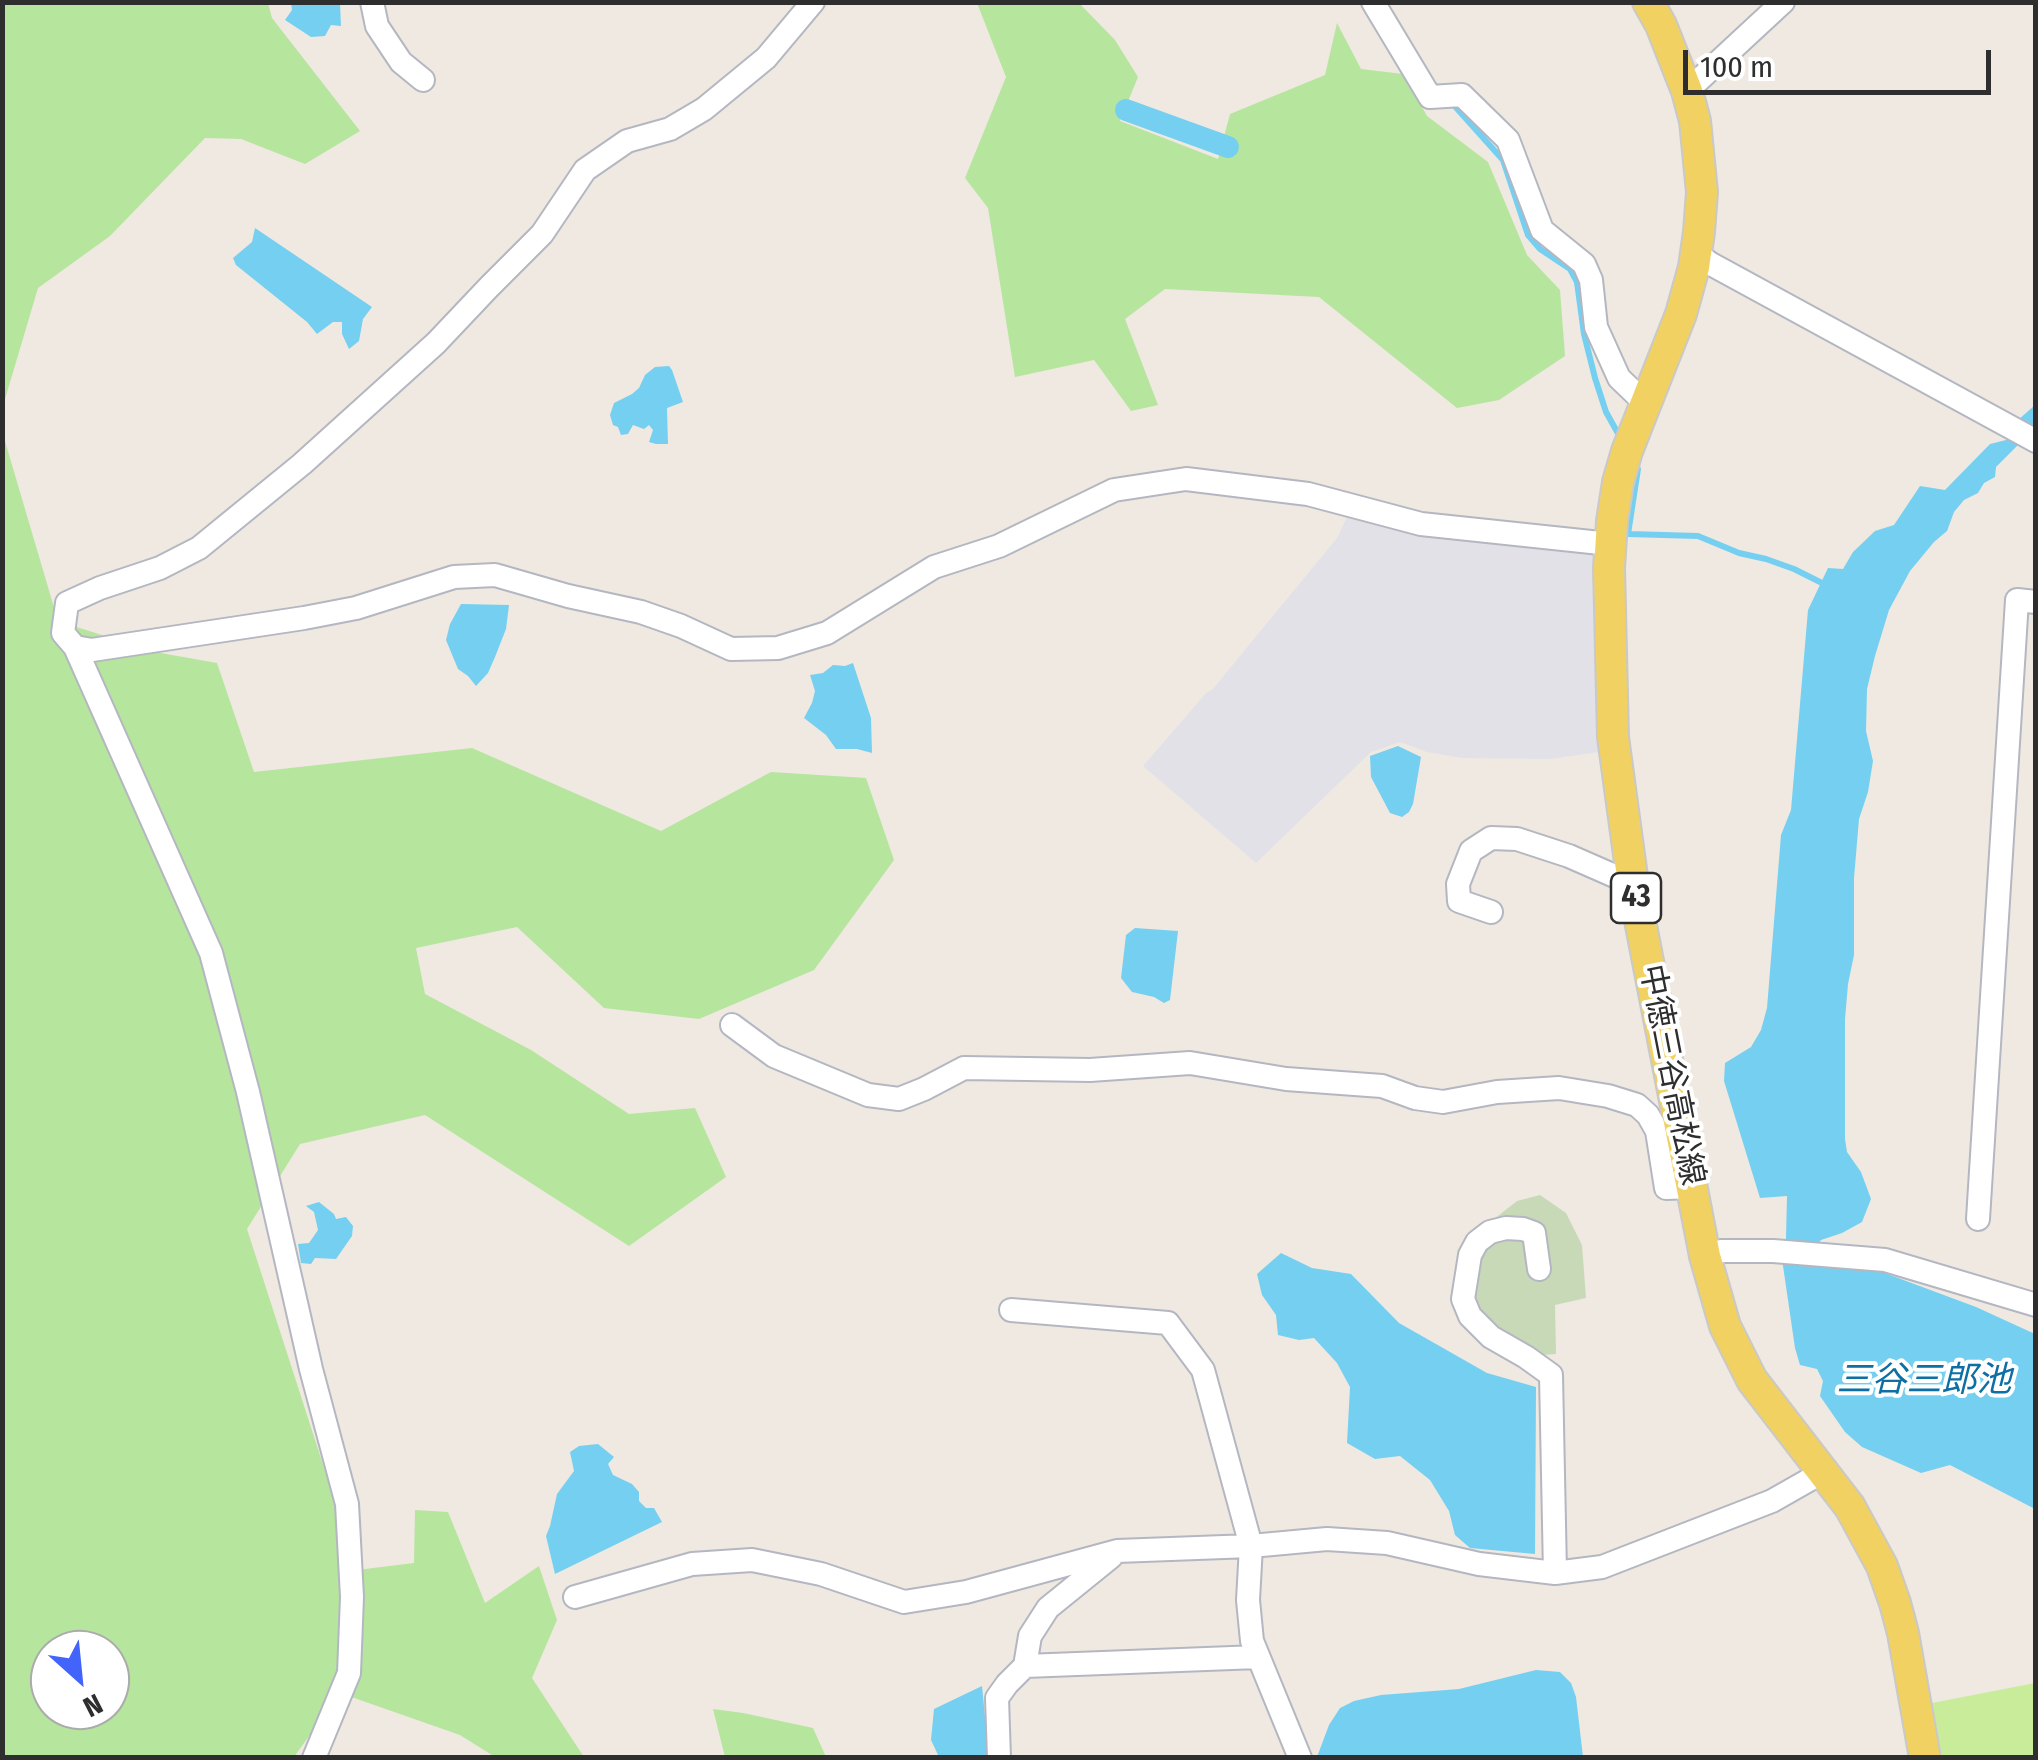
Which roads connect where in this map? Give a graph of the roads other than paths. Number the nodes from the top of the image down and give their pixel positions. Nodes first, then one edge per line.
1 (372, 2) edge
2 (814, 2) edge
3 (1373, 2) edge
4 (1648, 2) edge
5 (1783, 2) edge
6 (423, 80) dead end
7 (1687, 91) junction
8 (1696, 254) junction
9 (1645, 403) junction
10 (2034, 440) edge
11 (1610, 544) junction
12 (2036, 602) edge
13 (75, 647) junction
14 (1633, 884) junction
15 (1491, 912) dead end
16 (732, 1024) dead end
17 (1693, 1186) junction
18 (1978, 1219) dead end
19 (1706, 1256) junction
20 (1539, 1269) dead end
21 (2036, 1305) edge
22 (1010, 1310) dead end
23 (1823, 1472) junction
24 (1251, 1546) junction
25 (1118, 1551) junction
26 (1555, 1574) junction
27 (575, 1598) dead end
28 (1258, 1657) junction
29 (1025, 1666) junction
30 (314, 1758) edge
31 (999, 1758) edge
32 (1300, 1758) edge
33 (1925, 1758) edge

1 - 6 street
2 - 13 street
3 - 9 street
4 - 7 main road, 中徳三谷高松線 / 43
5 - 7 street
7 - 8 main road, 中徳三谷高松線 / 43
8 - 9 main road, 中徳三谷高松線 / 43
8 - 10 street
9 - 11 main road, 中徳三谷高松線 / 43
11 - 13 street
11 - 14 main road, 中徳三谷高松線 / 43
12 - 18 street
13 - 30 street
14 - 15 street
14 - 17 main road, 中徳三谷高松線 / 43
16 - 17 street
17 - 19 main road, 中徳三谷高松線 / 43
19 - 21 street
19 - 23 main road, 中徳三谷高松線 / 43
20 - 26 street
22 - 24 street
23 - 26 street
23 - 33 main road, 中徳三谷高松線 / 43
24 - 25 street
24 - 26 street
24 - 28 street
25 - 27 street
25 - 29 street
28 - 29 street
28 - 32 street
29 - 31 street

